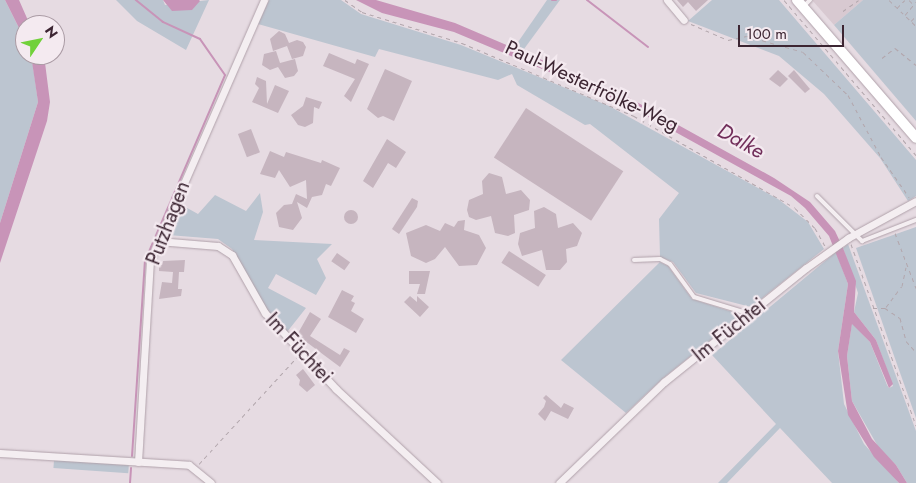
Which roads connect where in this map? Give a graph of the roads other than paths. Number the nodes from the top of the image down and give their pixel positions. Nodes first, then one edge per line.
1 (264, 0) edge
2 (667, 0) edge
3 (803, 2) edge
4 (684, 20) road end
5 (916, 138) edge
6 (817, 196) dead end
7 (915, 205) edge
8 (916, 220) edge
9 (850, 237) junction
10 (158, 241) junction
11 (634, 260) dead end
12 (750, 314) junction
13 (0, 453) edge
14 (138, 462) junction
15 (211, 483) edge
16 (437, 483) edge
17 (559, 483) edge

1 - 10 street, Putzhagen
2 - 4 street
3 - 5 main road
6 - 9 lane
7 - 9 street, Im Füchtei
8 - 9 lane
9 - 12 street, Im Füchtei
10 - 14 street, Putzhagen
10 - 16 street, Im Füchtei
11 - 12 lane
12 - 17 street, Im Füchtei
13 - 14 street
14 - 15 street

